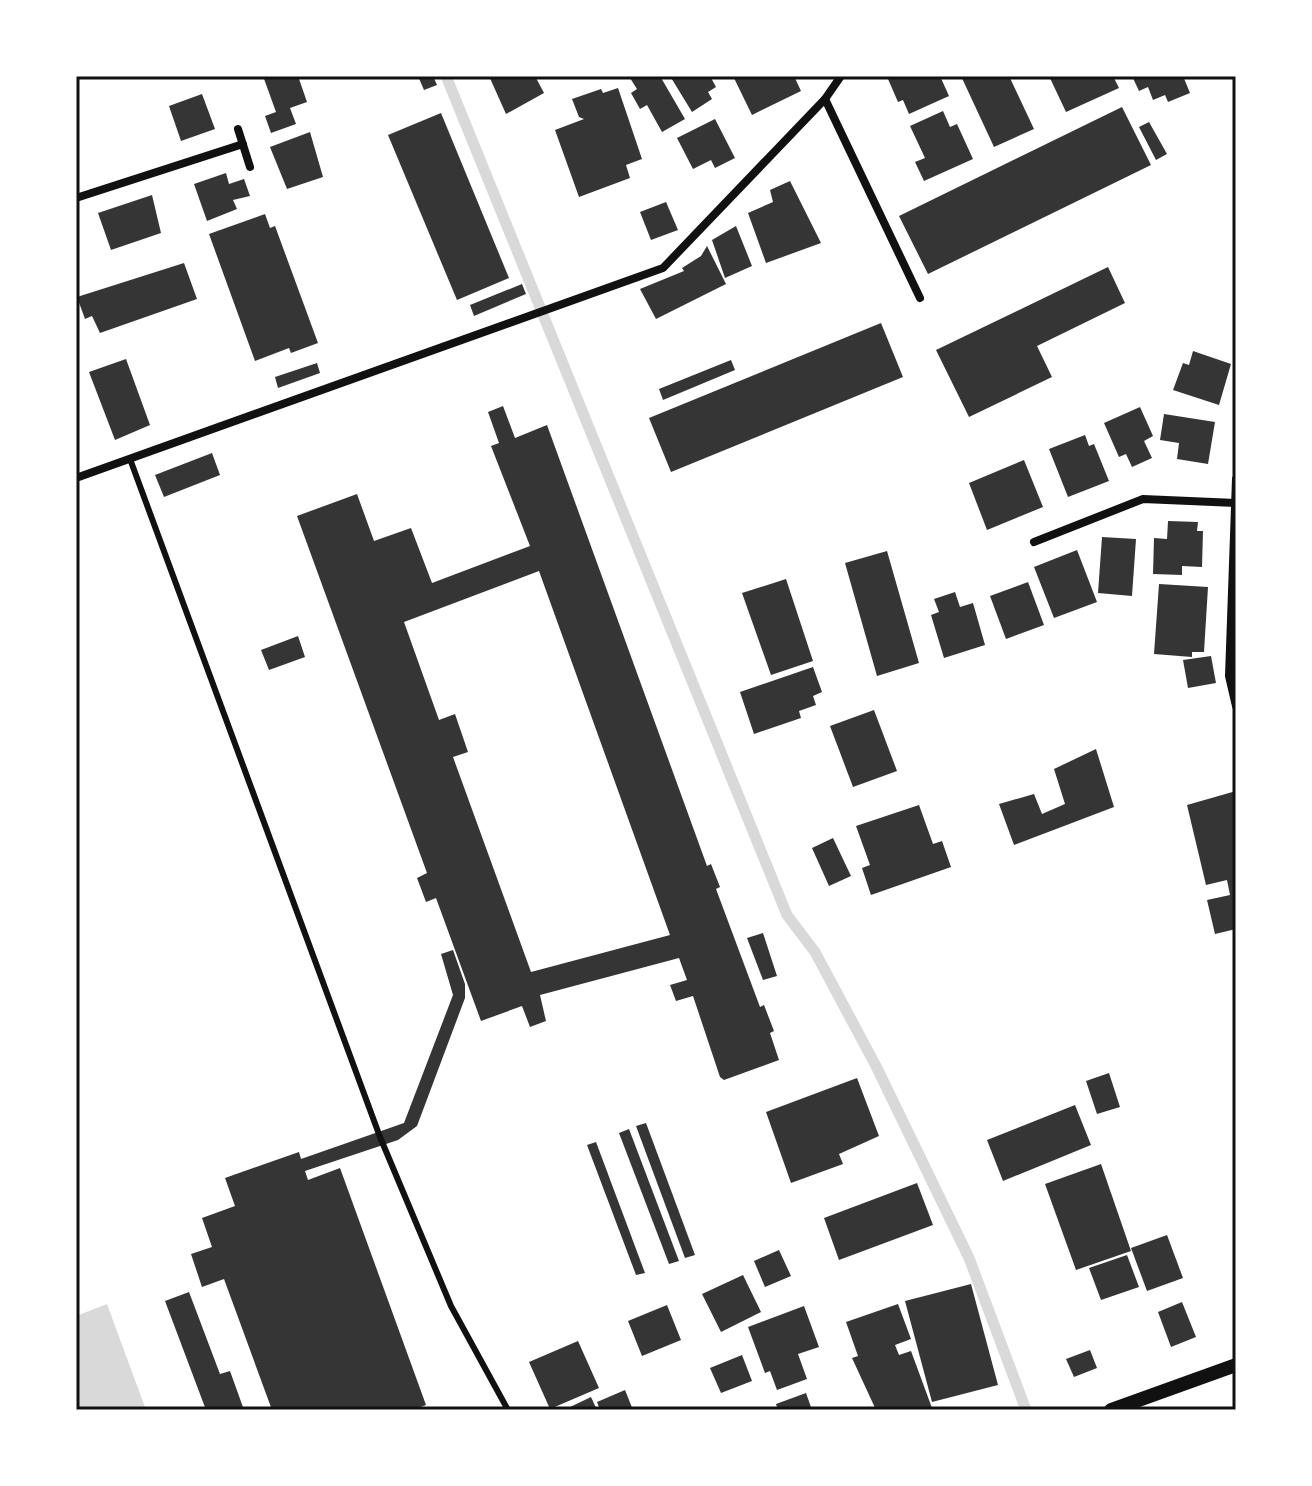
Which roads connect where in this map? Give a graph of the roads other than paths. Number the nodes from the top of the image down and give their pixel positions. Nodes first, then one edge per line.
1 (841, 76) edge
2 (825, 99) junction
3 (238, 129) dead end
4 (243, 144) junction
5 (250, 167) dead end
6 (76, 198) edge
7 (920, 298) dead end
8 (130, 459) junction
9 (76, 478) edge
10 (1236, 479) edge
11 (1235, 503) edge
12 (1034, 542) dead end
13 (1236, 706) edge
14 (1236, 1365) edge
15 (508, 1410) edge
16 (1111, 1410) edge

1 - 2 street
2 - 7 street
2 - 8 street
3 - 4 street
4 - 5 street
4 - 6 street
8 - 9 street
8 - 15 lane
10 - 11 street
11 - 12 street
11 - 13 street
14 - 16 street

